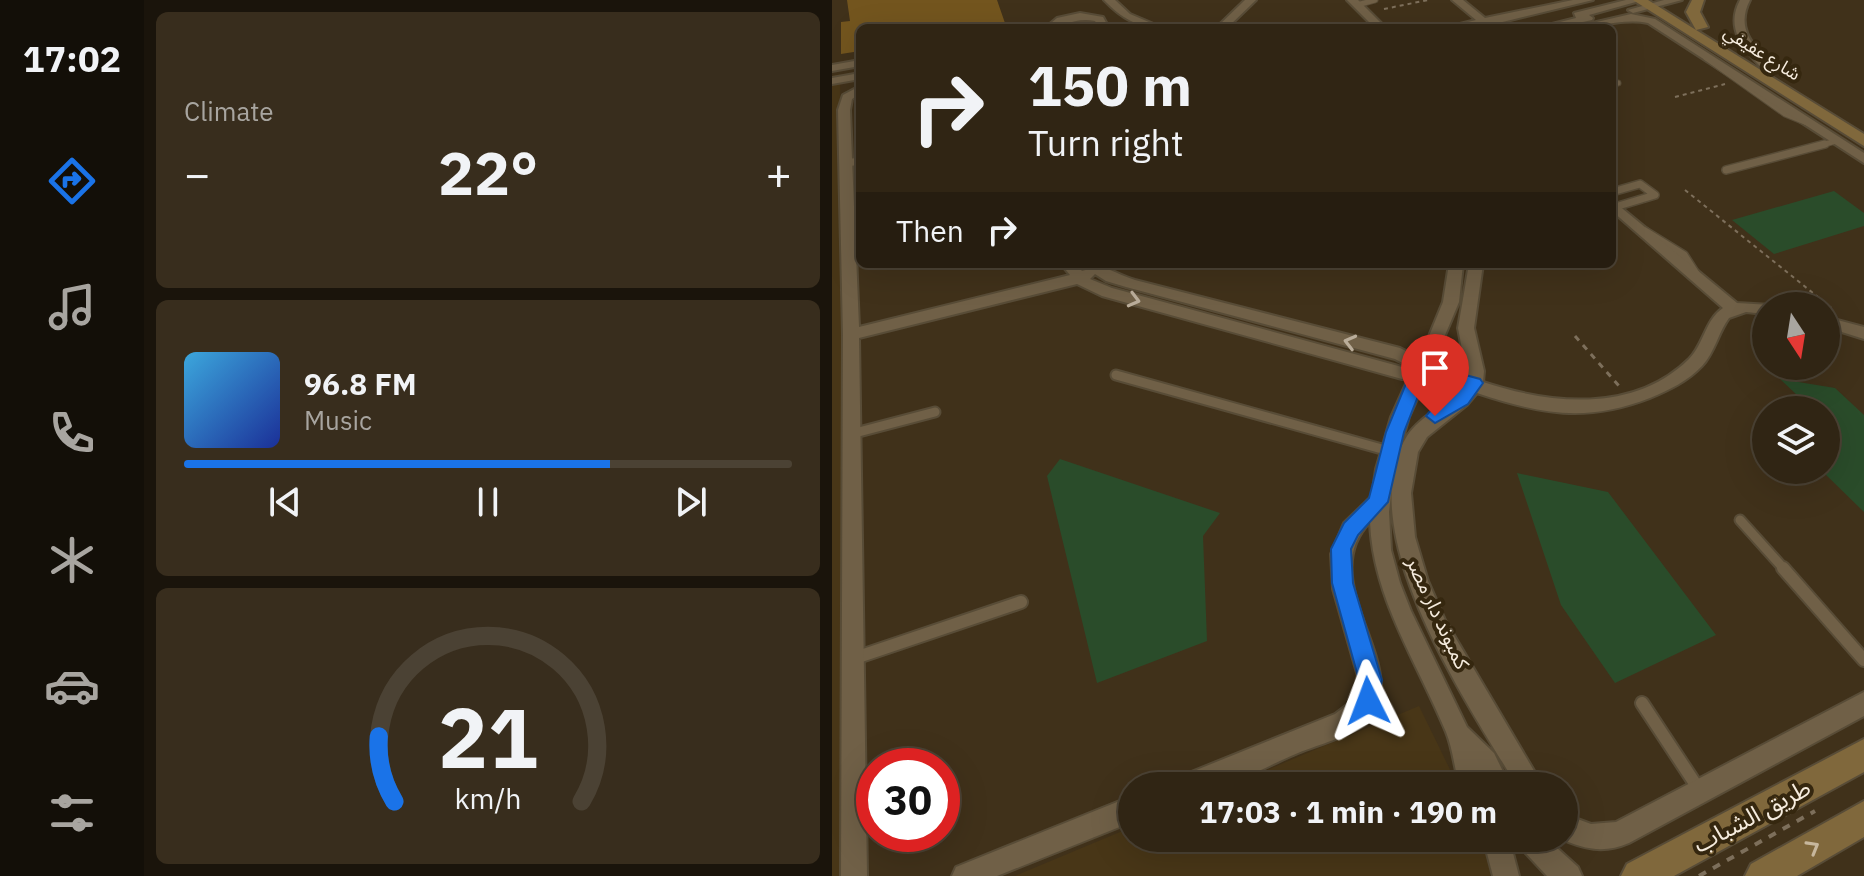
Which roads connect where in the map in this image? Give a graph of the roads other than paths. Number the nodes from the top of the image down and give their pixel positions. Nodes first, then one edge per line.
1 (1109, 0) edge
2 (1251, 0) edge
3 (1375, 0) edge
4 (1457, 0) edge
5 (1588, 0) edge
6 (1698, 0) edge
7 (1745, 0) edge
8 (1654, 2) edge
9 (1090, 6) dead end
10 (1358, 6) edge
11 (1062, 9) dead end
12 (1480, 19) junction
13 (1051, 24) edge
14 (1057, 24) edge
15 (1105, 24) edge
16 (1147, 24) edge
17 (1225, 24) edge
18 (1377, 24) edge
19 (1463, 24) edge
20 (1486, 24) edge
21 (1535, 24) edge
22 (1558, 24) edge
23 (1596, 24) edge
24 (1701, 27) junction
25 (1704, 55) junction
26 (856, 64) edge
27 (1767, 67) junction
28 (832, 68) edge
29 (856, 77) edge
30 (832, 81) edge
31 (856, 92) edge
32 (1812, 125) junction
33 (1864, 127) edge
34 (1836, 141) junction
35 (1861, 154) edge
36 (853, 162) edge
37 (1726, 170) dead end
38 (1616, 199) edge
39 (1616, 201) edge
40 (1616, 204) edge
41 (1071, 268) edge
42 (1092, 268) edge
43 (1095, 268) edge
44 (1456, 268) edge
45 (1476, 268) edge
46 (1079, 278) junction
47 (1734, 309) junction
48 (1752, 309) edge
49 (1840, 326) edge
50 (1863, 333) edge
51 (851, 334) junction
52 (1421, 369) junction
53 (1116, 375) dead end
54 (1474, 383) junction
55 (935, 412) dead end
56 (851, 434) junction
57 (1389, 451) junction
58 (1378, 502) junction
59 (1740, 520) dead end
60 (1021, 602) dead end
61 (852, 659) junction
62 (1864, 660) edge
63 (1642, 703) dead end
64 (1864, 703) edge
65 (1460, 736) junction
66 (1864, 755) edge
67 (1222, 772) edge
68 (1469, 772) edge
69 (1490, 772) edge
70 (1523, 772) edge
71 (1700, 791) junction
72 (1118, 815) edge
73 (1864, 818) edge
74 (1578, 834) edge
75 (1500, 852) edge
76 (1541, 852) edge
77 (854, 876) edge
78 (965, 876) edge
79 (1506, 876) edge
80 (1569, 876) edge
81 (1639, 876) edge
82 (1763, 876) edge

1 - 16 street
2 - 17 street
3 - 10 lane
4 - 12 street
5 - 12 street
6 - 24 street
7 - 27 street
8 - 21 street
8 - 22 street
8 - 24 street, شارع عفيفي
8 - 35 street, شارع عفيفي
9 - 15 street
10 - 18 street
11 - 13 street
12 - 19 street
12 - 20 street
14 - 15 street
23 - 25 street
24 - 27 street, شارع عفيفي
25 - 32 street
25 - 32 lane
26 - 28 street
27 - 33 street, شارع عفيفي
29 - 30 street
31 - 36 street
32 - 34 street
34 - 35 street
34 - 37 lane
36 - 51 street
38 - 39 lane
40 - 47 street
41 - 46 street
42 - 46 street
52 -> 43 street
44 - 52 street
45 - 54 street
46 - 51 street
46 -> 52 street
47 - 48 street
47 - 54 street
49 - 50 street
51 - 56 street
52 - 54 street
52 - 57 street
53 - 57 lane
54 - 70 street, كمبوند دار مصر
55 - 56 lane
56 - 61 street
57 - 58 street
58 - 65 street
58 - 67 street
59 - 62 lane
60 - 61 lane
61 - 77 street
63 - 71 lane
64 - 71 street
65 - 68 street
65 - 69 street
66 - 81 street, طريق الشباب
71 - 74 street
72 - 78 street
82 -> 73 street
75 - 79 street
76 - 80 street

